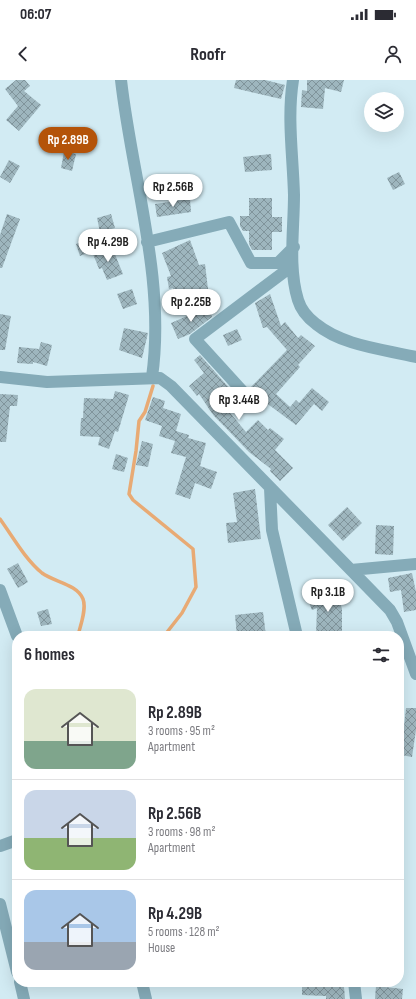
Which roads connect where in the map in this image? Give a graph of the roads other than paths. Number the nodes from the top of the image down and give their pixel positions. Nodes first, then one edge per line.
1 (121, 80) edge
2 (293, 80) edge
3 (147, 242) junction
4 (294, 247) junction
5 (292, 266) junction
6 (416, 357) edge
7 (0, 377) edge
8 (152, 377) junction
9 (246, 395) dead end
10 (270, 488) junction
11 (416, 564) edge
12 (351, 570) junction
13 (0, 590) edge
14 (15, 631) edge
15 (295, 631) edge
16 (400, 631) edge
17 (404, 641) edge
18 (416, 674) edge
19 (12, 842) edge
20 (0, 846) edge
21 (0, 904) edge
22 (12, 952) edge
23 (21, 987) edge
24 (143, 987) edge
25 (355, 987) edge
26 (24, 999) edge
27 (146, 999) edge
28 (356, 999) edge

1 - 3 street
2 - 4 street
3 - 4 street
3 - 8 street
4 - 5 street
5 - 6 street
5 - 9 street
7 - 8 street
8 - 10 street
10 - 12 street
10 - 15 street
11 - 12 street
12 - 16 street
13 - 14 street
17 - 18 street
19 - 20 street
21 - 22 street
23 - 26 street
24 - 27 street
25 - 28 street

